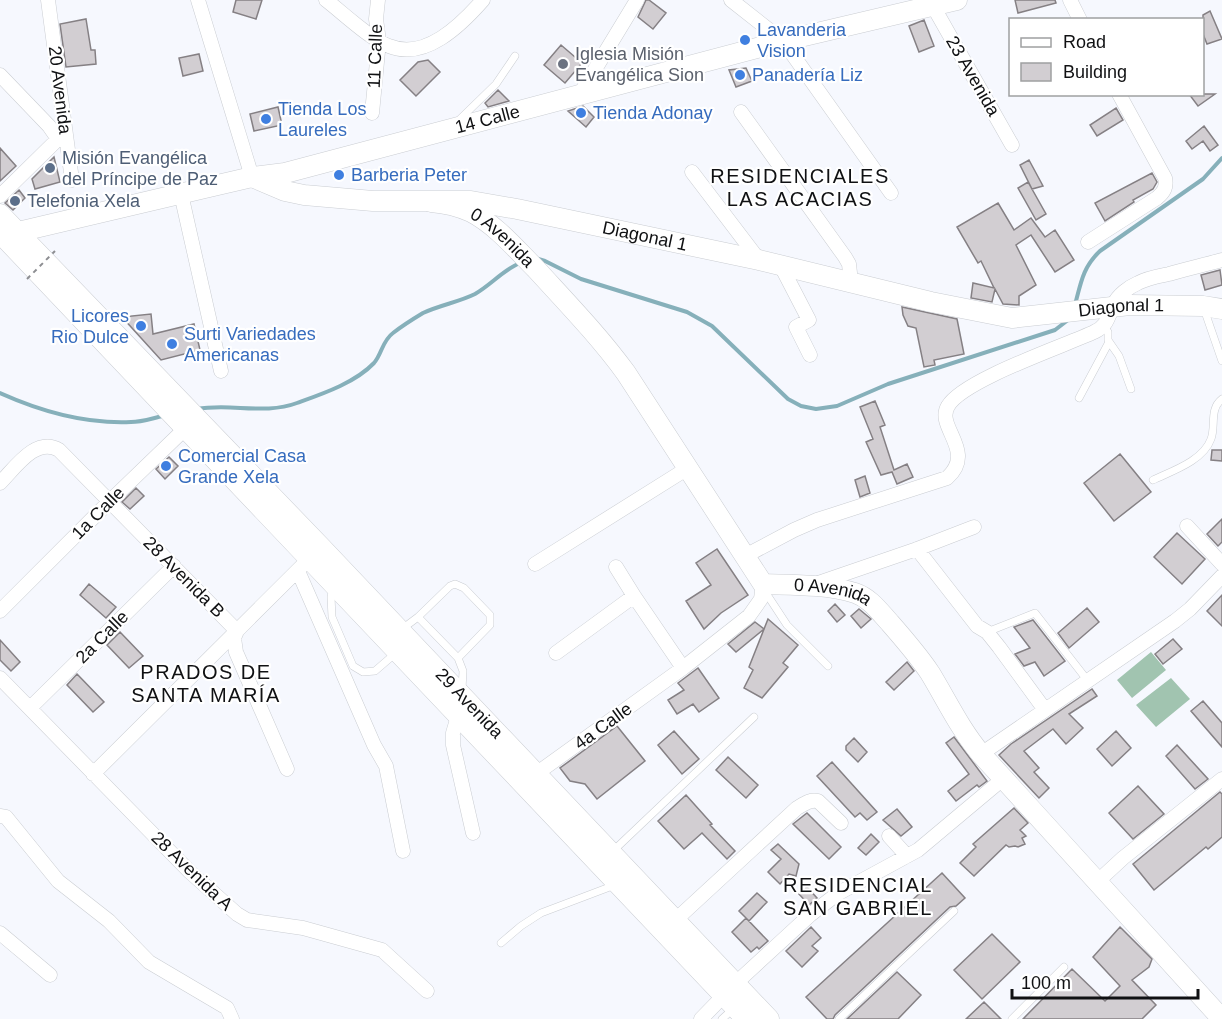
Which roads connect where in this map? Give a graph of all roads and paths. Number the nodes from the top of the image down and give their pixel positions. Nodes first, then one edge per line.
1 (48, 0) edge
2 (198, 0) edge
3 (326, 0) edge
4 (378, 0) edge
5 (731, 0) edge
6 (1070, 0) edge
7 (480, 1) edge
8 (634, 1) edge
9 (944, 2) edge
10 (1079, 18) edge
11 (379, 41) junction
12 (783, 41) junction
13 (515, 56) dead end
14 (0, 75) edge
15 (580, 94) junction
16 (1120, 96) edge
17 (741, 112) dead end
18 (372, 113) dead end
19 (449, 128) junction
20 (62, 139) junction
21 (1012, 145) dead end
22 (692, 172) dead end
23 (252, 177) junction
24 (72, 180) dead end
25 (891, 193) dead end
26 (181, 194) junction
27 (0, 196) edge
28 (431, 202) junction
29 (0, 214) edge
30 (6, 237) edge
31 (1088, 242) dead end
32 (55, 251) dead end
33 (759, 260) junction
34 (1222, 260) edge
35 (781, 266) junction
36 (27, 279) dead end
37 (851, 282) junction
38 (1113, 306) junction
39 (1212, 308) edge
40 (1104, 326) junction
41 (1109, 342) junction
42 (810, 355) dead end
43 (1222, 361) edge
44 (221, 371) dead end
45 (1131, 389) dead end
46 (1079, 398) dead end
47 (1222, 399) edge
48 (190, 421) junction
49 (688, 468) junction
50 (1154, 480) dead end
51 (0, 483) edge
52 (109, 502) junction
53 (1187, 526) dead end
54 (974, 527) dead end
55 (917, 549) junction
56 (746, 556) junction
57 (535, 564) dead end
58 (1222, 564) edge
59 (303, 565) junction
60 (174, 566) junction
61 (616, 567) dead end
62 (1222, 576) edge
63 (334, 585) junction
64 (810, 586) junction
65 (764, 587) junction
66 (634, 596) junction
67 (0, 611) edge
68 (418, 617) junction
69 (400, 630) junction
70 (237, 631) junction
71 (987, 632) junction
72 (398, 652) junction
73 (556, 653) dead end
74 (458, 657) junction
75 (828, 666) dead end
76 (683, 668) junction
77 (0, 678) edge
78 (1088, 681) junction
79 (461, 694) junction
80 (30, 708) junction
81 (1045, 710) junction
82 (458, 716) junction
83 (754, 717) dead end
84 (981, 754) junction
85 (287, 769) dead end
86 (93, 774) junction
87 (1004, 778) junction
88 (530, 779) junction
89 (1222, 779) edge
90 (0, 816) edge
91 (841, 823) dead end
92 (473, 833) dead end
93 (889, 836) dead end
94 (403, 851) dead end
95 (907, 856) junction
96 (606, 858) junction
97 (1097, 882) junction
98 (618, 884) junction
99 (954, 911) dead end
100 (670, 925) junction
101 (0, 933) edge
102 (501, 943) dead end
103 (1064, 967) dead end
104 (50, 975) dead end
105 (427, 991) dead end
106 (732, 1005) edge
107 (232, 1019) edge
108 (701, 1019) edge
109 (769, 1019) edge
110 (838, 1019) edge
111 (1012, 1019) edge
112 (1221, 1019) edge

1 - 20 street, 20 Avenida
2 - 23 street
3 - 11 street
4 - 11 street, 11 Calle
5 - 12 street
6 - 10 street
7 - 11 street
8 - 15 street
9 - 12 street, 14 Calle
9 - 21 street, 23 Avenida
11 - 18 street, 11 Calle
12 - 15 street, 14 Calle
12 - 25 street
13 - 19 lane
14 - 20 street
15 - 19 street, 14 Calle
16 - 31 street
17 - 37 street
19 - 23 street, 14 Calle
20 - 24 street, 20 Avenida
20 - 27 street
22 - 33 street
23 - 26 street, 14 Calle
23 - 28 street, Diagonal 1
26 - 30 street, 14 Calle
26 - 44 street
28 - 33 street, Diagonal 1
28 - 49 street, 0 Avenida
29 - 30 street
30 - 48 street, 29 Avenida
30 - 48 street, 29 Avenida
32 - 36 path, bridge
33 - 35 street, Diagonal 1
34 - 38 street
35 - 37 street, Diagonal 1
35 - 42 street
37 - 38 street, Diagonal 1
38 - 39 street, Diagonal 1
38 - 40 street
39 - 43 lane
40 - 41 lane
40 - 56 street
41 - 45 lane
41 - 46 lane
47 - 50 lane
48 - 52 street, 1a Calle
48 - 59 street, 29 Avenida
48 - 69 street, 29 Avenida
49 - 56 street, 0 Avenida
49 - 57 street
51 - 52 street, 28 Avenida B
52 - 60 street, 28 Avenida B
52 - 67 street, 1a Calle
53 - 58 street
54 - 55 street
55 - 64 street
55 - 71 street
56 - 65 street, 0 Avenida
59 - 63 street, 29 Avenida
59 - 70 street
59 - 94 street
60 - 70 street, 28 Avenida B
60 - 80 street, 2a Calle
61 - 66 street
62 - 78 street
63 - 72 street, 29 Avenida
63 - 72 lane
64 - 65 street, 0 Avenida
64 - 84 street, 0 Avenida
65 - 75 lane
65 - 76 street, 4a Calle
66 - 73 street
66 - 76 street
68 - 69 lane
68 - 74 lane
68 - 74 lane
69 - 79 street, 29 Avenida
70 - 85 street, 28 Avenida B
70 - 86 street
71 - 78 lane
71 - 81 street
72 - 82 street, 29 Avenida
74 - 79 lane
76 - 88 street, 4a Calle
77 - 80 street, 28 Avenida A
78 - 81 street
79 - 88 street, 29 Avenida
80 - 86 street, 28 Avenida A
81 - 84 street
82 - 88 street, 29 Avenida
82 - 92 street
83 - 96 lane
84 - 87 street, 0 Avenida
86 - 105 street, 28 Avenida A
87 - 95 street
87 - 97 street, 0 Avenida
88 - 96 street, 29 Avenida
89 - 97 street
90 - 107 street
91 - 100 street
93 - 95 street
95 - 106 street
96 - 98 street, 29 Avenida
96 - 100 street, 29 Avenida
97 - 112 street, 0 Avenida
98 - 100 street, 29 Avenida
98 - 102 lane
99 - 110 lane
100 - 106 street, 29 Avenida
101 - 104 street
103 - 111 lane
106 - 108 street
106 - 109 street, 29 Avenida

